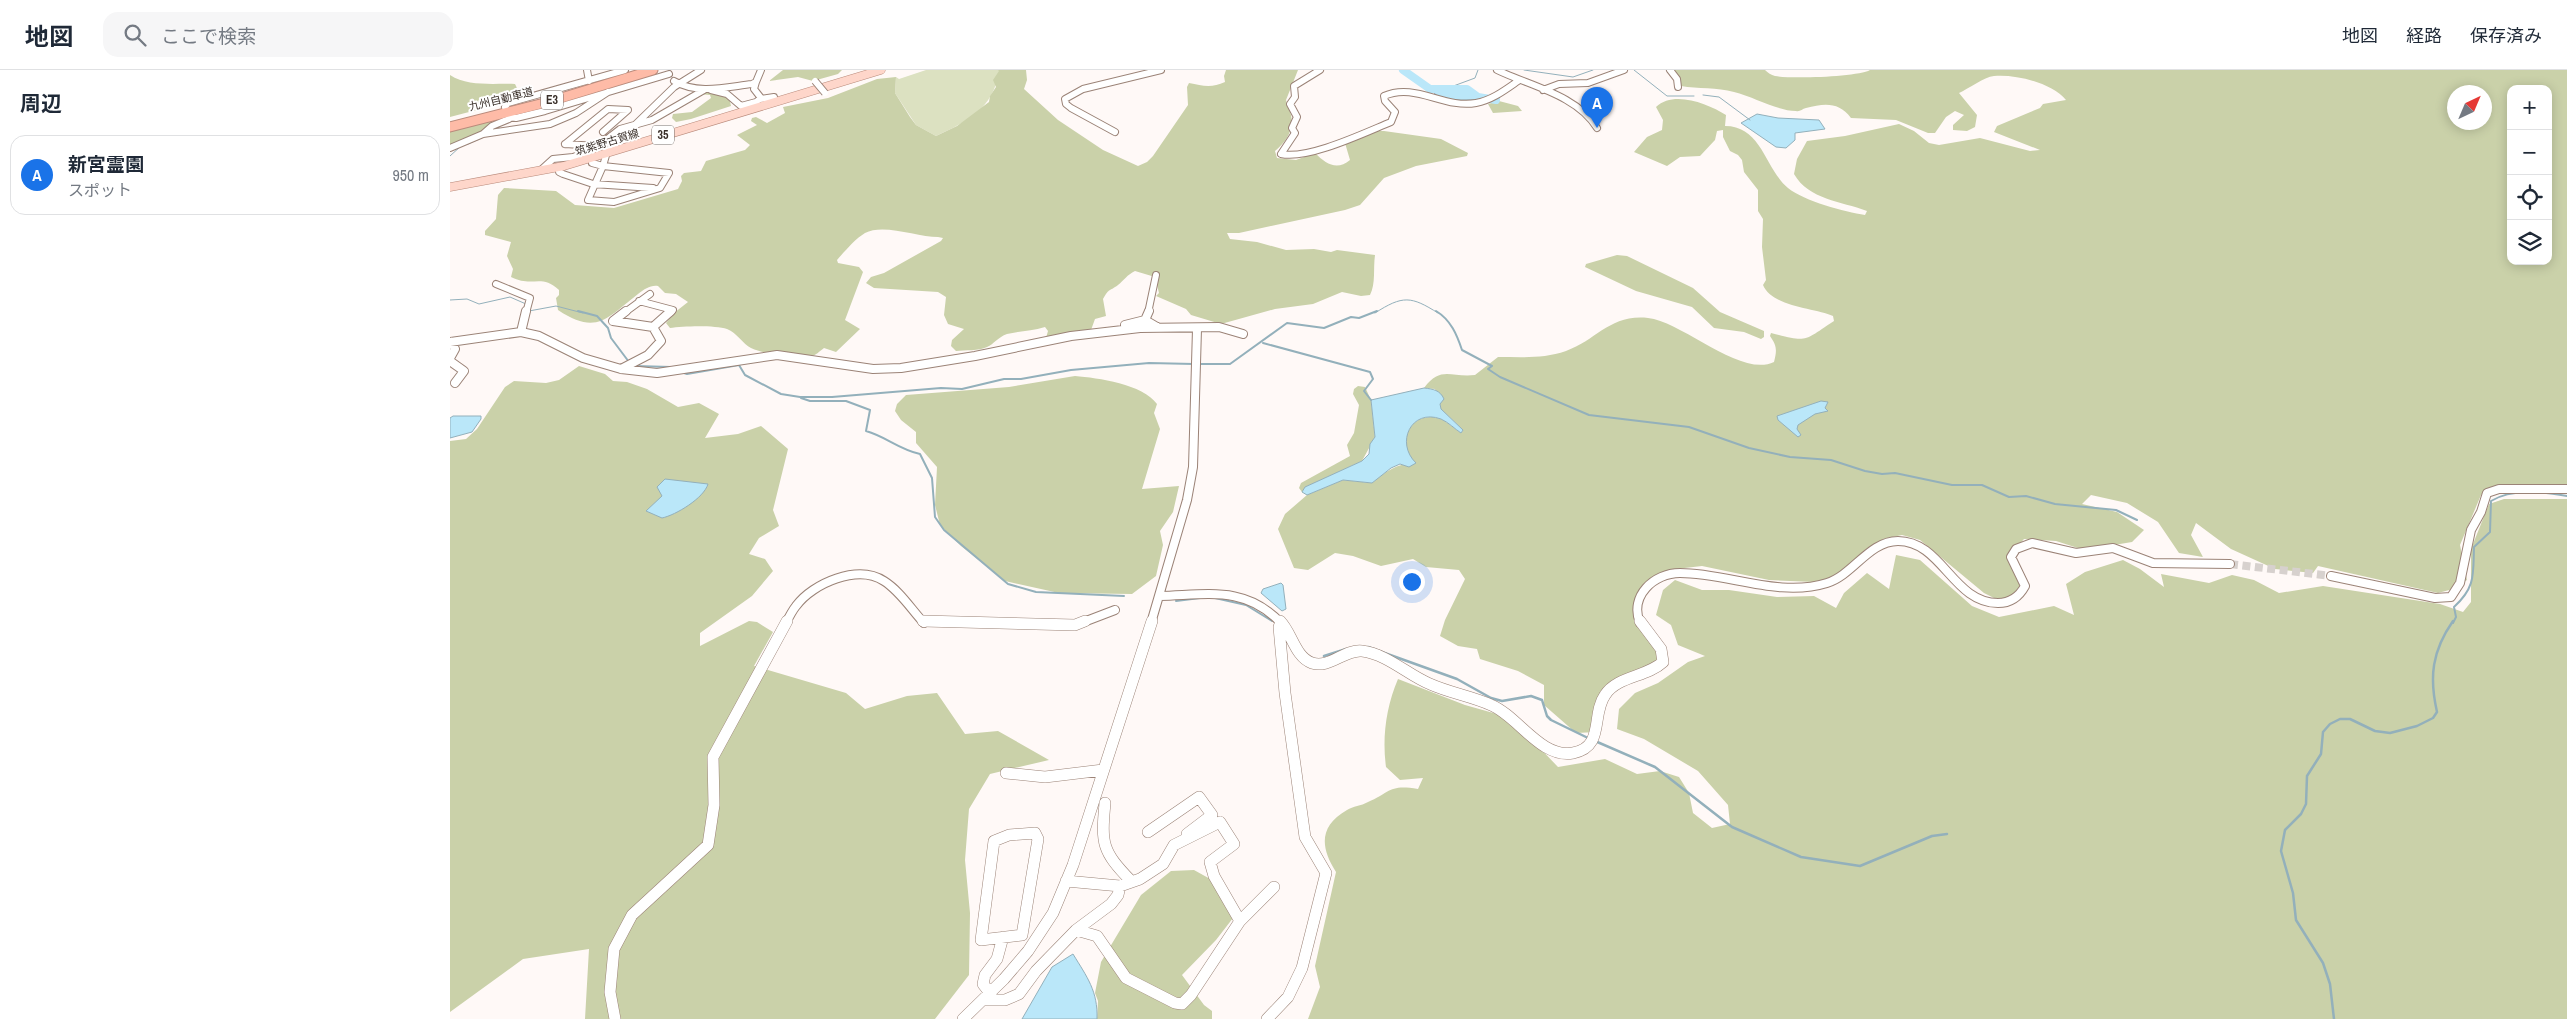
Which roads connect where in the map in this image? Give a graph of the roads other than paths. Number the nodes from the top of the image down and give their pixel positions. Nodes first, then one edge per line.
1 (587, 70) edge
2 (625, 70) edge
3 (643, 70) edge
4 (653, 70) edge
5 (700, 70) edge
6 (761, 70) edge
7 (872, 70) edge
8 (881, 70) edge
9 (1161, 70) edge
10 (1320, 70) edge
11 (1497, 70) edge
12 (1624, 70) edge
13 (1670, 70) edge
14 (669, 74) edge
15 (589, 81) junction
16 (816, 81) dead end
17 (1518, 81) junction
18 (756, 82) junction
19 (680, 83) junction
20 (1678, 87) dead end
21 (706, 90) junction
22 (1542, 90) junction
23 (608, 92) junction
24 (825, 93) dead end
25 (774, 97) dead end
26 (760, 98) junction
27 (505, 107) dead end
28 (509, 118) joint
29 (450, 125) edge
30 (631, 128) junction
31 (1597, 128) dead end
32 (582, 130) junction
33 (602, 132) junction
34 (1115, 132) dead end
35 (617, 133) junction
36 (483, 134) junction
37 (599, 146) junction
38 (450, 148) edge
39 (607, 153) junction
40 (592, 163) dead end
41 (602, 166) junction
42 (559, 168) junction
43 (542, 169) junction
44 (593, 184) junction
45 (450, 186) edge
46 (660, 188) junction
47 (1156, 275) dead end
48 (496, 284) dead end
49 (650, 294) dead end
50 (639, 301) junction
51 (1145, 320) junction
52 (653, 327) junction
53 (1159, 328) junction
54 (1197, 329) junction
55 (521, 332) junction
56 (1105, 332) junction
57 (1244, 334) dead end
58 (451, 342) edge
59 (450, 359) edge
60 (628, 365) junction
61 (455, 383) dead end
62 (2567, 489) edge
63 (2230, 564) tunnel mouth
64 (2331, 576) tunnel mouth
65 (1160, 596) junction
66 (1116, 610) dead end
67 (1282, 622) junction
68 (1103, 770) junction
69 (1006, 773) dead end
70 (1105, 803) dead end
71 (1148, 832) dead end
72 (1174, 845) junction
73 (1066, 881) junction
74 (1131, 881) junction
75 (1120, 886) junction
76 (1274, 887) dead end
77 (1240, 921) junction
78 (1076, 930) junction
79 (1003, 938) junction
80 (987, 997) junction
81 (615, 1019) edge
82 (963, 1019) edge
83 (1267, 1019) edge

1 - 15 street
2 - 15 street
3 - 29 highway, 九州自動車道 / E3
4 - 29 highway, 九州自動車道 / E3
5 - 14 street
5 - 19 street
6 - 18 street
7 - 39 main road, 筑紫野古賀線 / 35
8 - 39 main road, 筑紫野古賀線 / 35
9 - 34 street
10 - 17 street
11 - 17 street
12 - 22 street
13 - 20 street
14 - 19 street
14 - 23 street
15 - 27 street
16 - 24 street, bridge
17 - 22 street
18 - 21 street
18 - 26 street
19 - 21 street
19 - 30 street
21 - 26 street
21 - 30 street
22 - 31 street
23 - 28 street
23 - 36 street
25 - 26 street
28 - 36 street
30 - 35 street
30 - 39 street
32 - 33 street
32 - 33 street
32 - 37 street
33 - 35 street
35 - 37 street
36 - 38 street
37 - 43 street
39 - 41 street
39 - 42 main road, 筑紫野古賀線 / 35
39 - 43 main road, 筑紫野古賀線 / 35
40 - 41 street
41 - 44 street
41 - 46 street
42 - 44 street
42 - 45 main road, 筑紫野古賀線 / 35
43 - 45 main road, 筑紫野古賀線 / 35
44 - 46 street
44 - 46 street
47 - 51 street
48 - 55 street
49 - 50 street
50 - 52 street
50 - 52 street
51 - 53 street
51 - 56 street
52 - 60 street
53 - 54 street
53 - 56 street
54 - 57 street
54 - 65 street
55 - 58 street
55 - 60 street
56 - 60 street
58 - 59 street
59 - 61 street
62 - 64 street
63 - 67 street
65 - 67 street
65 - 68 street
66 - 81 street
67 - 83 street
68 - 69 street
68 - 73 street
70 - 74 street
71 - 72 street
72 - 74 street
72 - 77 street
73 - 75 street
73 - 80 street
74 - 75 street
75 - 78 street
76 - 77 street
77 - 78 street
78 - 80 street
79 - 79 street
79 - 80 street
80 - 82 street

